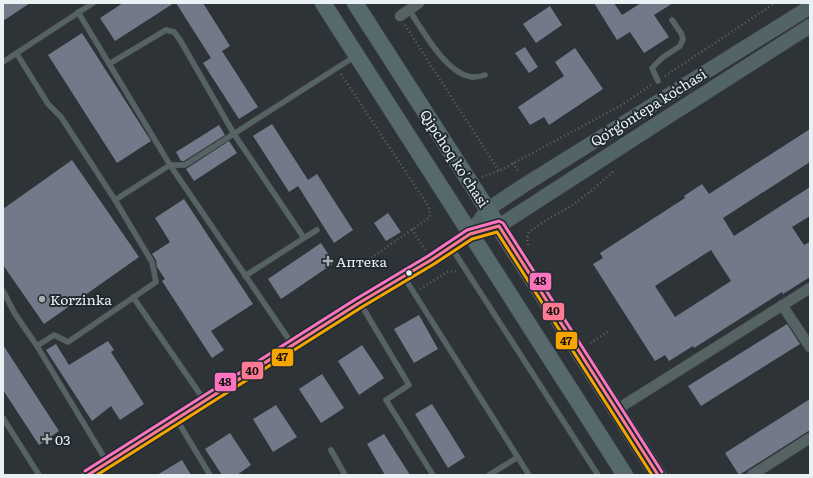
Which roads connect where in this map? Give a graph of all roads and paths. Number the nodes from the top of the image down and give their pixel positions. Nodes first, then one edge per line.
1 (93, 3) edge
2 (323, 3) edge
3 (355, 3) edge
4 (419, 3) edge
5 (775, 3) edge
6 (810, 7) edge
7 (409, 10) junction
8 (78, 12) junction
9 (400, 16) joint
10 (672, 20) dead end
11 (810, 26) edge
12 (16, 54) junction
13 (357, 56) junction
14 (3, 62) edge
15 (109, 64) junction
16 (337, 68) junction
17 (486, 75) dead end
18 (658, 81) junction
19 (234, 134) junction
20 (513, 163) junction
21 (170, 165) junction
22 (616, 170) dead end
23 (499, 171) junction
24 (520, 175) dead end
25 (480, 178) dead end
26 (115, 200) junction
27 (433, 205) dead end
28 (430, 207) junction
29 (488, 209) junction
30 (545, 215) dead end
31 (548, 219) junction
32 (499, 226) junction
33 (412, 229) junction
34 (317, 230) dead end
35 (470, 234) junction
36 (304, 238) junction
37 (423, 247) dead end
38 (450, 247) junction
39 (530, 250) dead end
40 (354, 270) dead end
41 (468, 274) junction
42 (245, 276) junction
43 (404, 277) junction
44 (810, 288) edge
45 (3, 291) edge
46 (414, 293) junction
47 (133, 297) junction
48 (359, 302) junction
49 (782, 305) junction
50 (609, 331) dead end
51 (292, 345) junction
52 (37, 346) junction
53 (810, 347) edge
54 (594, 349) dead end
55 (204, 401) junction
56 (616, 410) junction
57 (3, 418) edge
58 (176, 419) junction
59 (5, 426) edge
60 (810, 438) edge
61 (330, 450) dead end
62 (518, 457) junction
63 (107, 463) junction
64 (39, 475) edge
65 (88, 475) edge
66 (210, 475) edge
67 (345, 475) edge
68 (433, 475) edge
69 (489, 475) edge
70 (529, 475) edge
71 (598, 475) edge
72 (625, 475) edge
73 (658, 475) edge
74 (752, 475) edge

1 - 8 lane
2 - 13 main road, Qipchoq ko'chasi
3 - 29 main road, Qipchoq ko'chasi
4 - 7 street
5 - 18 path
6 - 29 main road, Qoʻrgʻontepa koʻchasi
7 - 9 street
7 - 17 lane
8 - 12 lane
8 - 15 lane
9 - 23 path
10 - 18 lane
11 - 32 main road, Qoʻrgʻontepa koʻchasi
12 - 14 lane
12 - 26 lane
13 - 16 lane
13 - 35 main road, Qipchoq ko'chasi
15 - 19 lane
15 - 21 lane
16 - 19 lane
16 - 28 path
18 - 20 path
19 - 21 lane
19 - 36 lane
20 - 23 path
20 - 24 path
21 - 26 lane
21 - 42 lane
22 - 31 path
23 - 25 path
26 - 47 lane
27 - 28 path
28 - 33 path
29 - 32 main road, Qipchoq ko'chasi
29 - 35 main road
30 - 31 path
31 - 39 path
32 - 35 main road, Qoʻrgʻontepa koʻchasi
32 - 56 main road, Qipchoq ko'chasi
33 - 37 path
33 - 40 path
34 - 36 lane
35 - 38 street
35 - 72 main road, Qipchoq ko'chasi
36 - 42 lane
38 - 41 lane
38 - 43 street
41 - 46 path
41 - 71 lane
42 - 51 lane
43 - 46 lane
43 - 48 street
44 - 49 street
45 - 52 lane
46 - 62 lane
47 - 52 lane
47 - 55 lane
48 - 51 street
48 - 68 lane
49 - 53 street
49 - 56 street
50 - 54 path
51 - 55 street
52 - 63 lane
55 - 58 street
56 - 73 main road, Qipchoq ko'chasi
57 - 59 lane
58 - 63 street
58 - 66 lane
59 - 64 lane
60 - 74 street
61 - 67 lane
62 - 69 lane
62 - 70 lane
63 - 65 street

